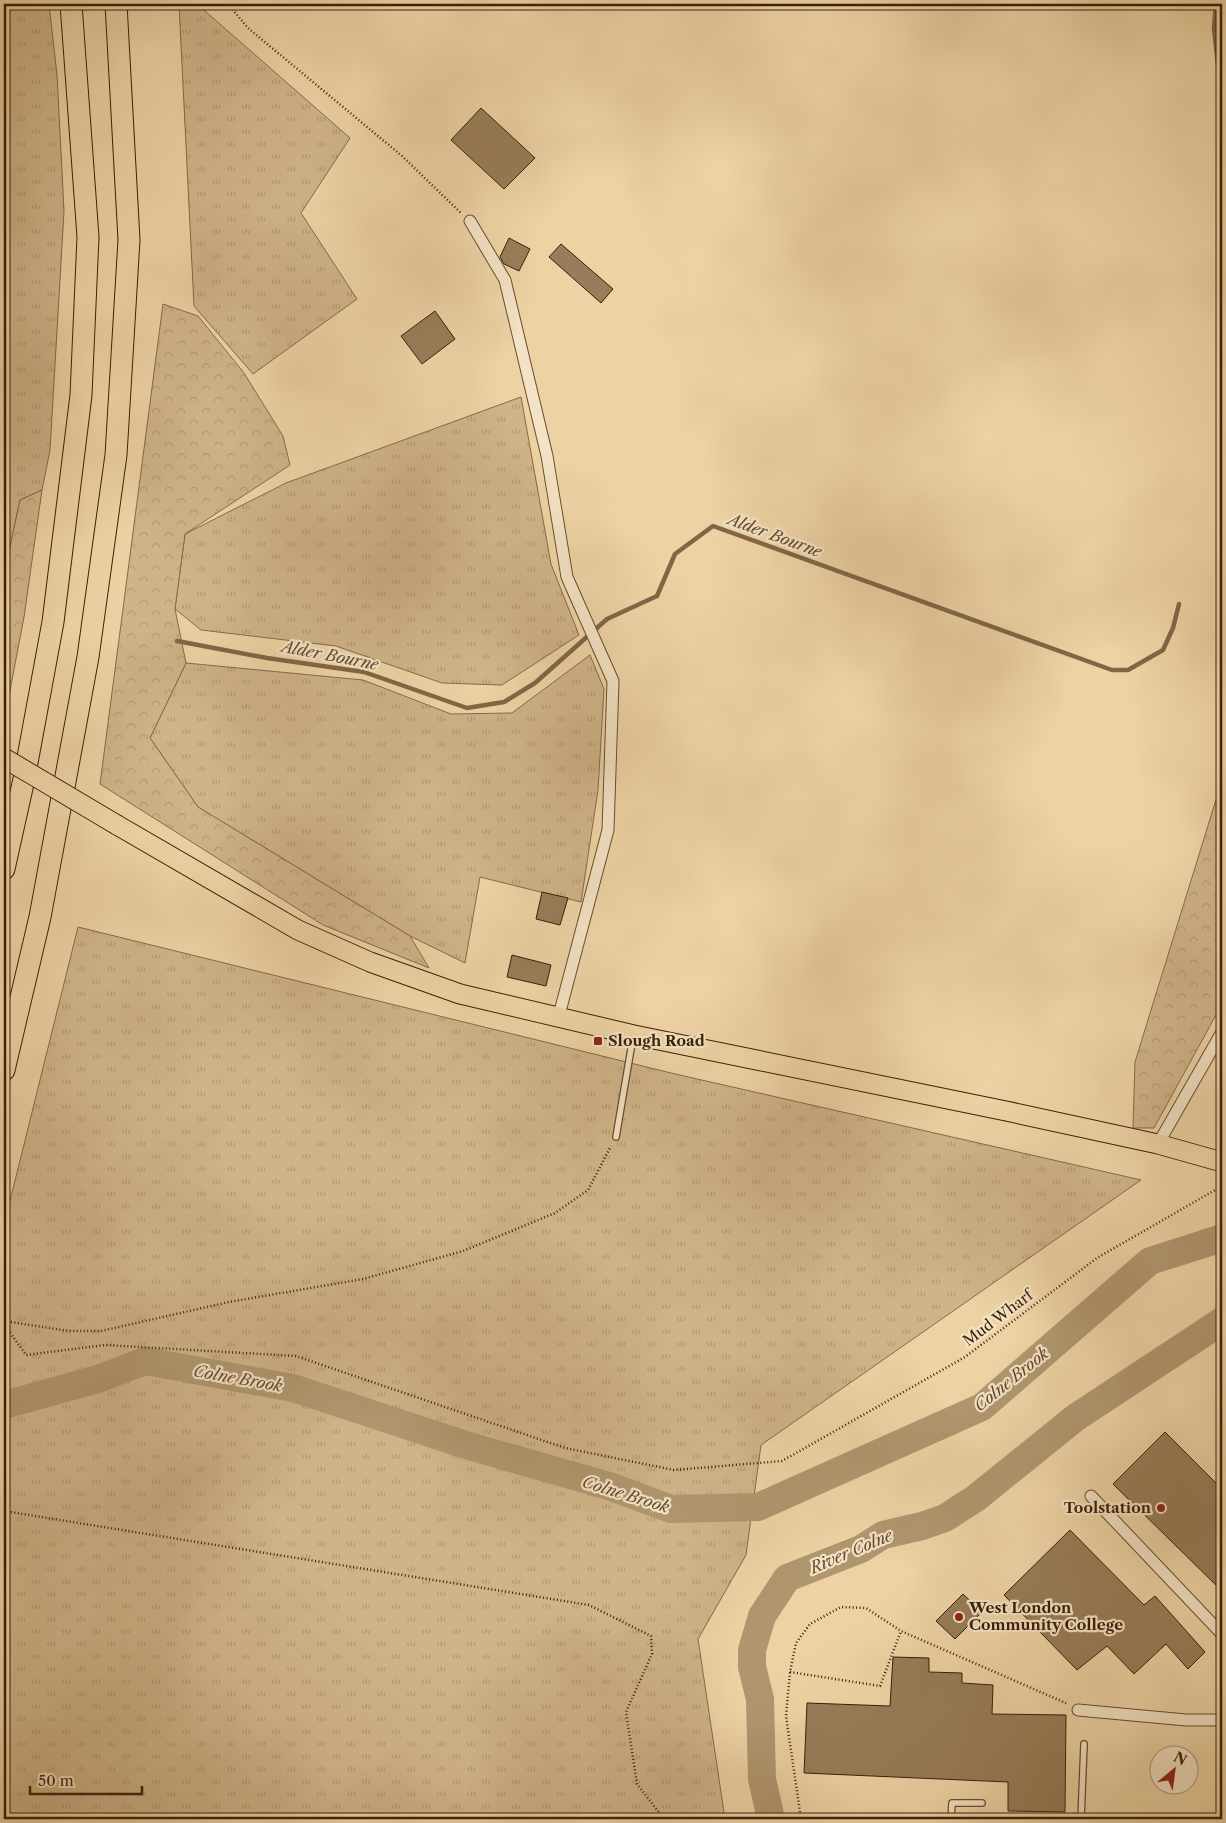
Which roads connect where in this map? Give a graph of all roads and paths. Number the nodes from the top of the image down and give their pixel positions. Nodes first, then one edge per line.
1 (71, 4) edge
2 (116, 4) edge
3 (228, 4) edge
4 (470, 221) joint
5 (4, 758) edge
6 (4, 869) edge
7 (558, 1018) junction
8 (1222, 1032) edge
9 (634, 1035) junction
10 (4, 1070) edge
11 (616, 1137) joint
12 (1158, 1144) junction
13 (1222, 1162) edge
14 (1222, 1186) edge
15 (4, 1322) edge
16 (1091, 1496) dead end
17 (4, 1511) edge
18 (901, 1631) junction
19 (1222, 1634) edge
20 (790, 1672) junction
21 (1061, 1700) dead end
22 (1078, 1710) dead end
23 (1222, 1720) edge
24 (1084, 1744) dead end
25 (982, 1803) dead end
26 (664, 1819) edge
27 (801, 1819) edge
28 (951, 1819) edge
29 (1081, 1819) edge

1 - 6 highway
2 - 10 highway
3 - 4 path
4 - 7 street
5 - 7 main road, bridge
7 - 9 main road
8 - 12 street
9 - 11 lane
9 - 12 main road
11 - 15 path
12 - 13 main road
14 - 15 path, Mud Wharf
16 - 19 street
17 - 26 path
18 - 20 path
18 - 20 path
18 - 21 path
20 - 27 path
22 - 23 street
24 - 29 lane
25 - 28 lane

